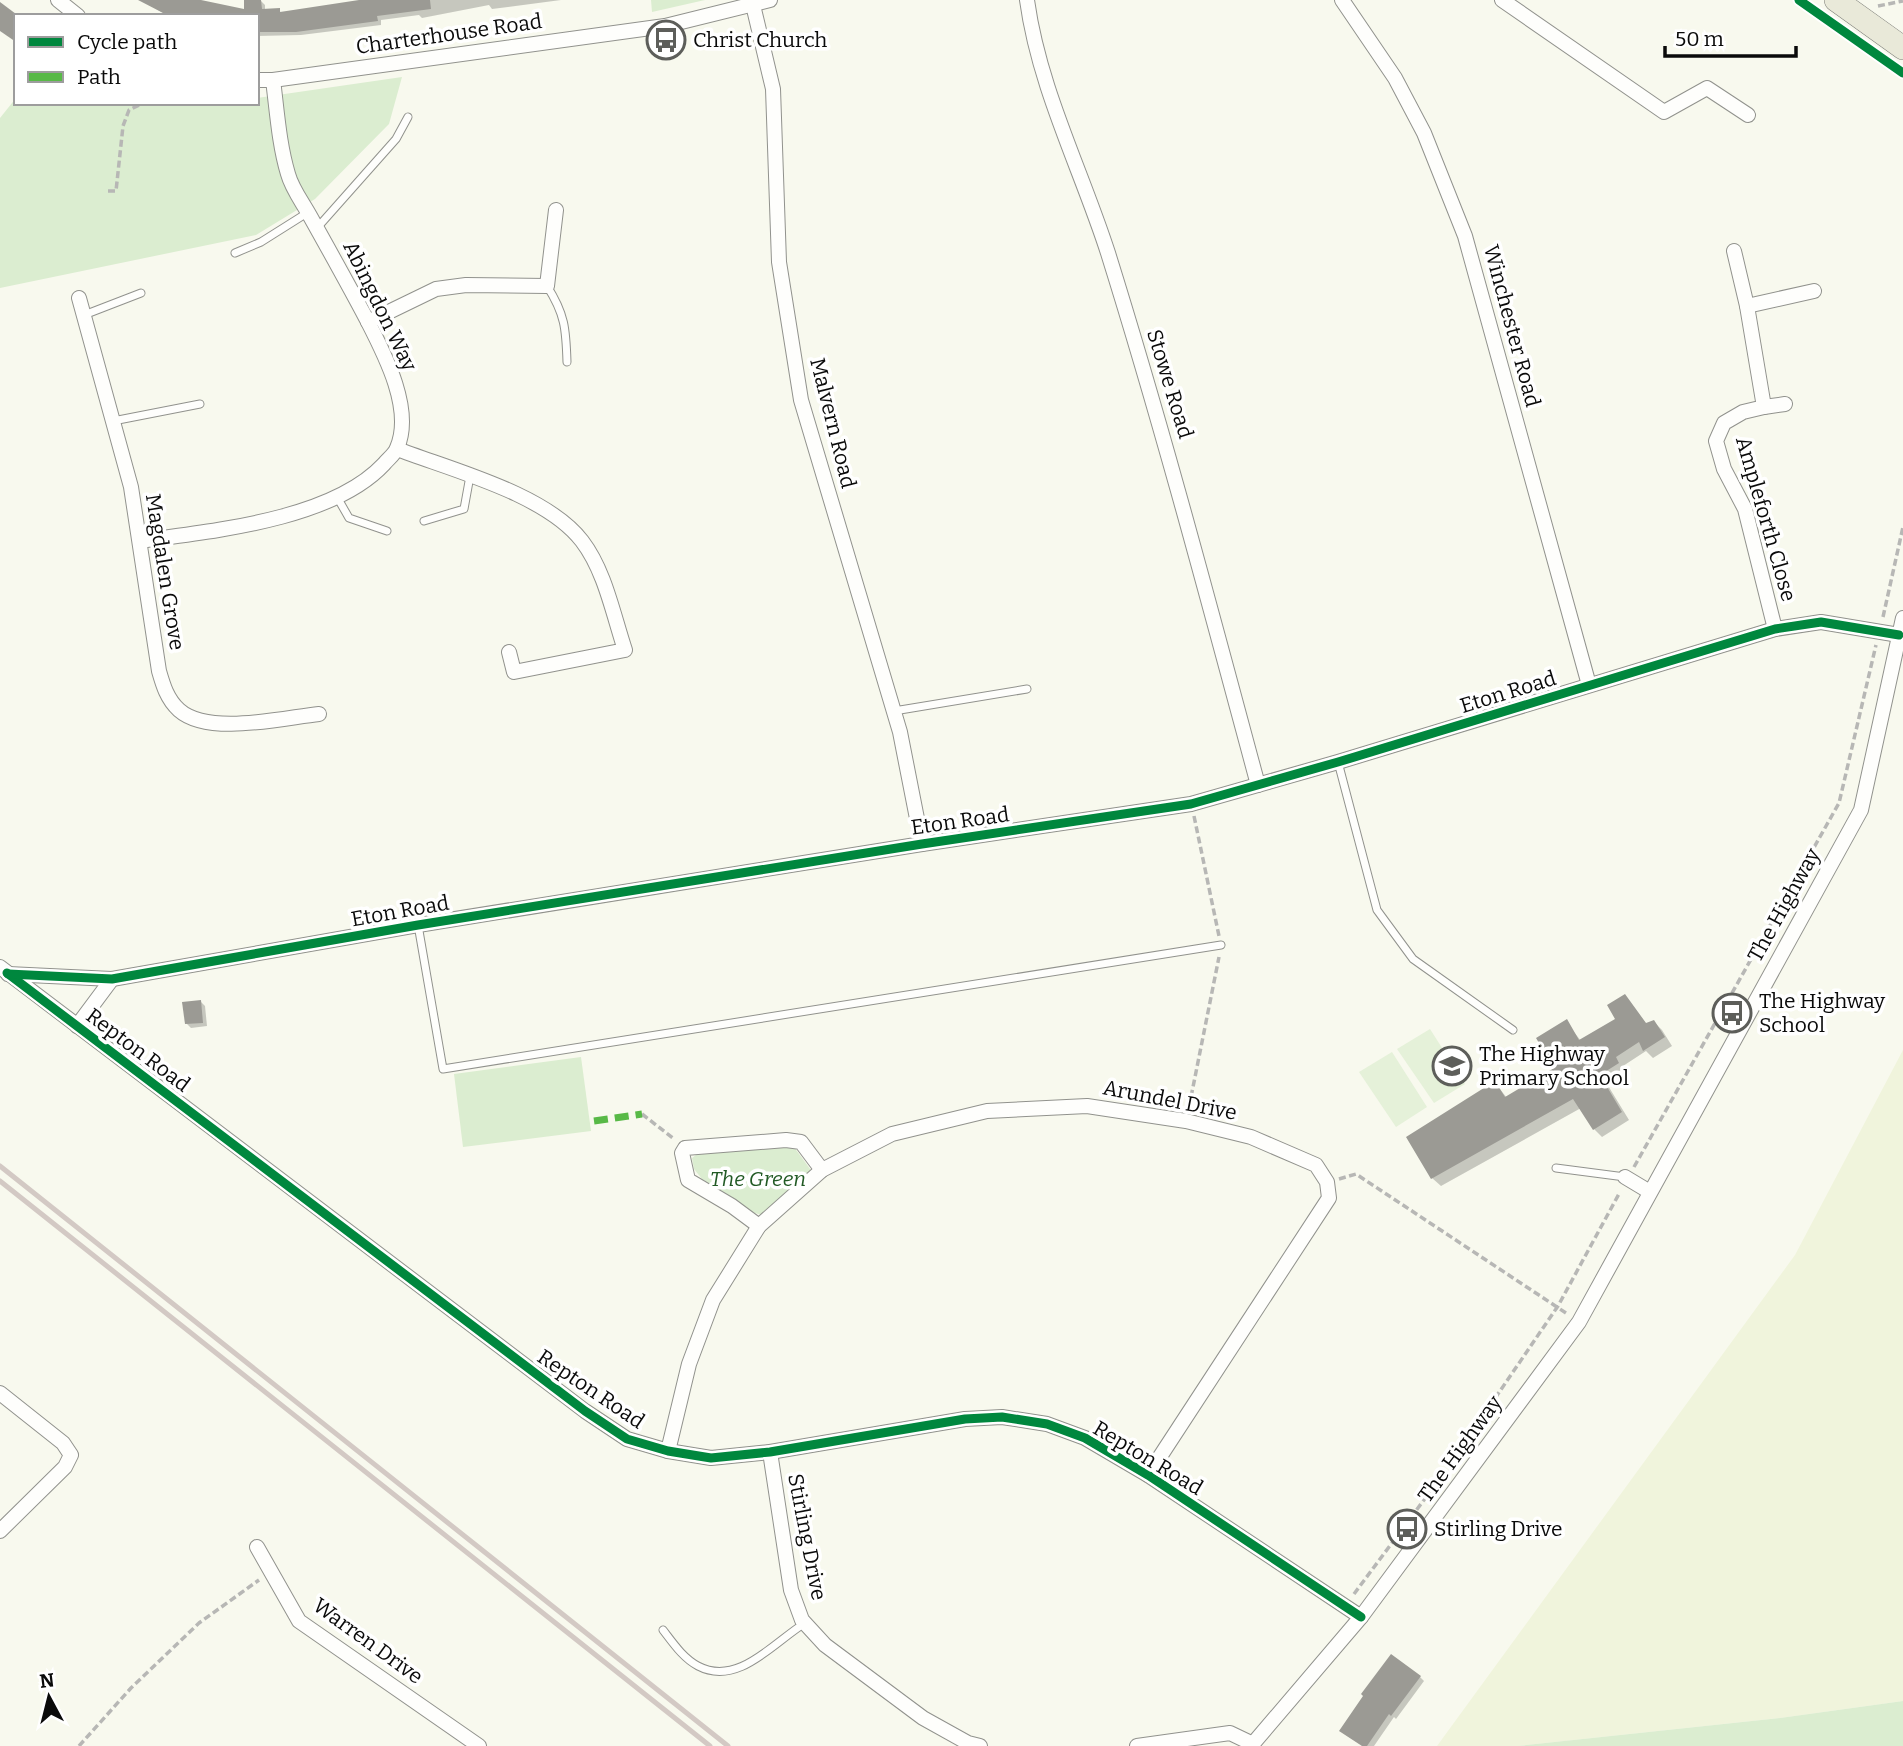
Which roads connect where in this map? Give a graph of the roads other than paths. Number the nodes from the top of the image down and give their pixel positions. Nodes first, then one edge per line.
1 (58, 0) edge
2 (770, 0) edge
3 (1027, 0) edge
4 (1342, 0) edge
5 (1502, 0) edge
6 (1836, 0) edge
7 (753, 5) junction
8 (76, 14) edge
9 (1903, 48) edge
10 (259, 80) edge
11 (273, 80) junction
12 (1748, 115) dead end
13 (408, 117) dead end
14 (556, 210) dead end
15 (308, 212) junction
16 (317, 228) junction
17 (1734, 251) dead end
18 (234, 253) dead end
19 (547, 286) junction
20 (1814, 291) dead end
21 (141, 293) dead end
22 (79, 298) dead end
23 (1747, 306) junction
24 (84, 315) junction
25 (368, 321) junction
26 (567, 362) dead end
27 (200, 404) dead end
28 (1785, 404) dead end
29 (1764, 407) junction
30 (113, 421) junction
31 (397, 449) junction
32 (470, 476) junction
33 (336, 497) junction
34 (424, 522) dead end
35 (387, 531) dead end
36 (140, 541) junction
37 (1903, 618) edge
38 (1775, 629) junction
39 (1899, 635) junction
40 (509, 652) dead end
41 (1589, 685) junction
42 (1027, 689) dead end
43 (894, 711) junction
44 (318, 714) dead end
45 (1338, 762) junction
46 (1258, 785) junction
47 (922, 844) junction
48 (418, 925) junction
49 (1221, 945) road end
50 (4, 970) edge
51 (112, 979) junction
52 (77, 1026) junction
53 (1513, 1030) dead end
54 (1556, 1168) dead end
55 (822, 1170) junction
56 (1627, 1178) joint
57 (1650, 1192) junction
58 (759, 1226) junction
59 (0, 1393) edge
60 (668, 1451) junction
61 (770, 1452) junction
62 (1148, 1475) junction
63 (0, 1531) edge
64 (257, 1546) dead end
65 (1361, 1617) junction
66 (805, 1623) junction
67 (663, 1630) dead end
68 (1252, 1745) edge
69 (480, 1746) edge
70 (980, 1746) edge
71 (1138, 1746) edge

1 - 8 street
2 - 7 street, Charterhouse Road
3 - 46 street, Stowe Road
4 - 41 street, Winchester Road
5 - 12 street
6 - 9 main road
7 - 11 street, Charterhouse Road
7 - 43 street, Malvern Road
10 - 11 street, Charterhouse Road
11 - 15 street, Abingdon Way
13 - 16 lane
14 - 19 street
15 - 16 street, Abingdon Way
15 - 18 lane
16 - 25 street, Abingdon Way
17 - 23 street, Ampleforth Close
19 - 25 street
19 - 26 lane
20 - 23 street
21 - 24 lane
22 - 24 street, Magdalen Grove
23 - 29 street, Ampleforth Close
24 - 30 street, Magdalen Grove
25 - 31 street, Abingdon Way
27 - 30 lane
28 - 29 street, Ampleforth Close
29 - 38 street, Ampleforth Close
30 - 36 street, Magdalen Grove
31 - 32 street
31 - 33 street
32 - 34 lane
32 - 40 street
33 - 35 lane
33 - 36 street
36 - 44 street, Magdalen Grove
37 - 39 street, The Highway
38 - 39 street, Eton Road
38 - 41 street, Eton Road
39 - 57 street, The Highway
41 - 45 street, Eton Road
42 - 43 lane
43 - 47 street, Malvern Road
45 - 46 street, Eton Road
45 - 53 lane
46 - 47 street, Eton Road
47 - 48 street, Eton Road
48 - 49 lane
48 - 51 street, Eton Road
50 - 51 street, Eton Road
50 - 52 street, Repton Road
51 - 52 street
52 - 60 street, Repton Road
54 - 56 lane
55 - 58 street, Arundel Drive
55 - 58 street
55 - 62 street, Arundel Drive
56 - 57 street
57 - 65 street, The Highway
58 - 60 street, Arundel Drive
59 - 63 street
60 - 61 street, Repton Road
61 - 62 street, Repton Road
61 - 66 street, Stirling Drive
62 - 65 street, Repton Road
64 - 69 street, Warren Drive
65 - 68 street, The Highway
66 - 67 lane
66 - 70 street, Stirling Drive
68 - 71 street

